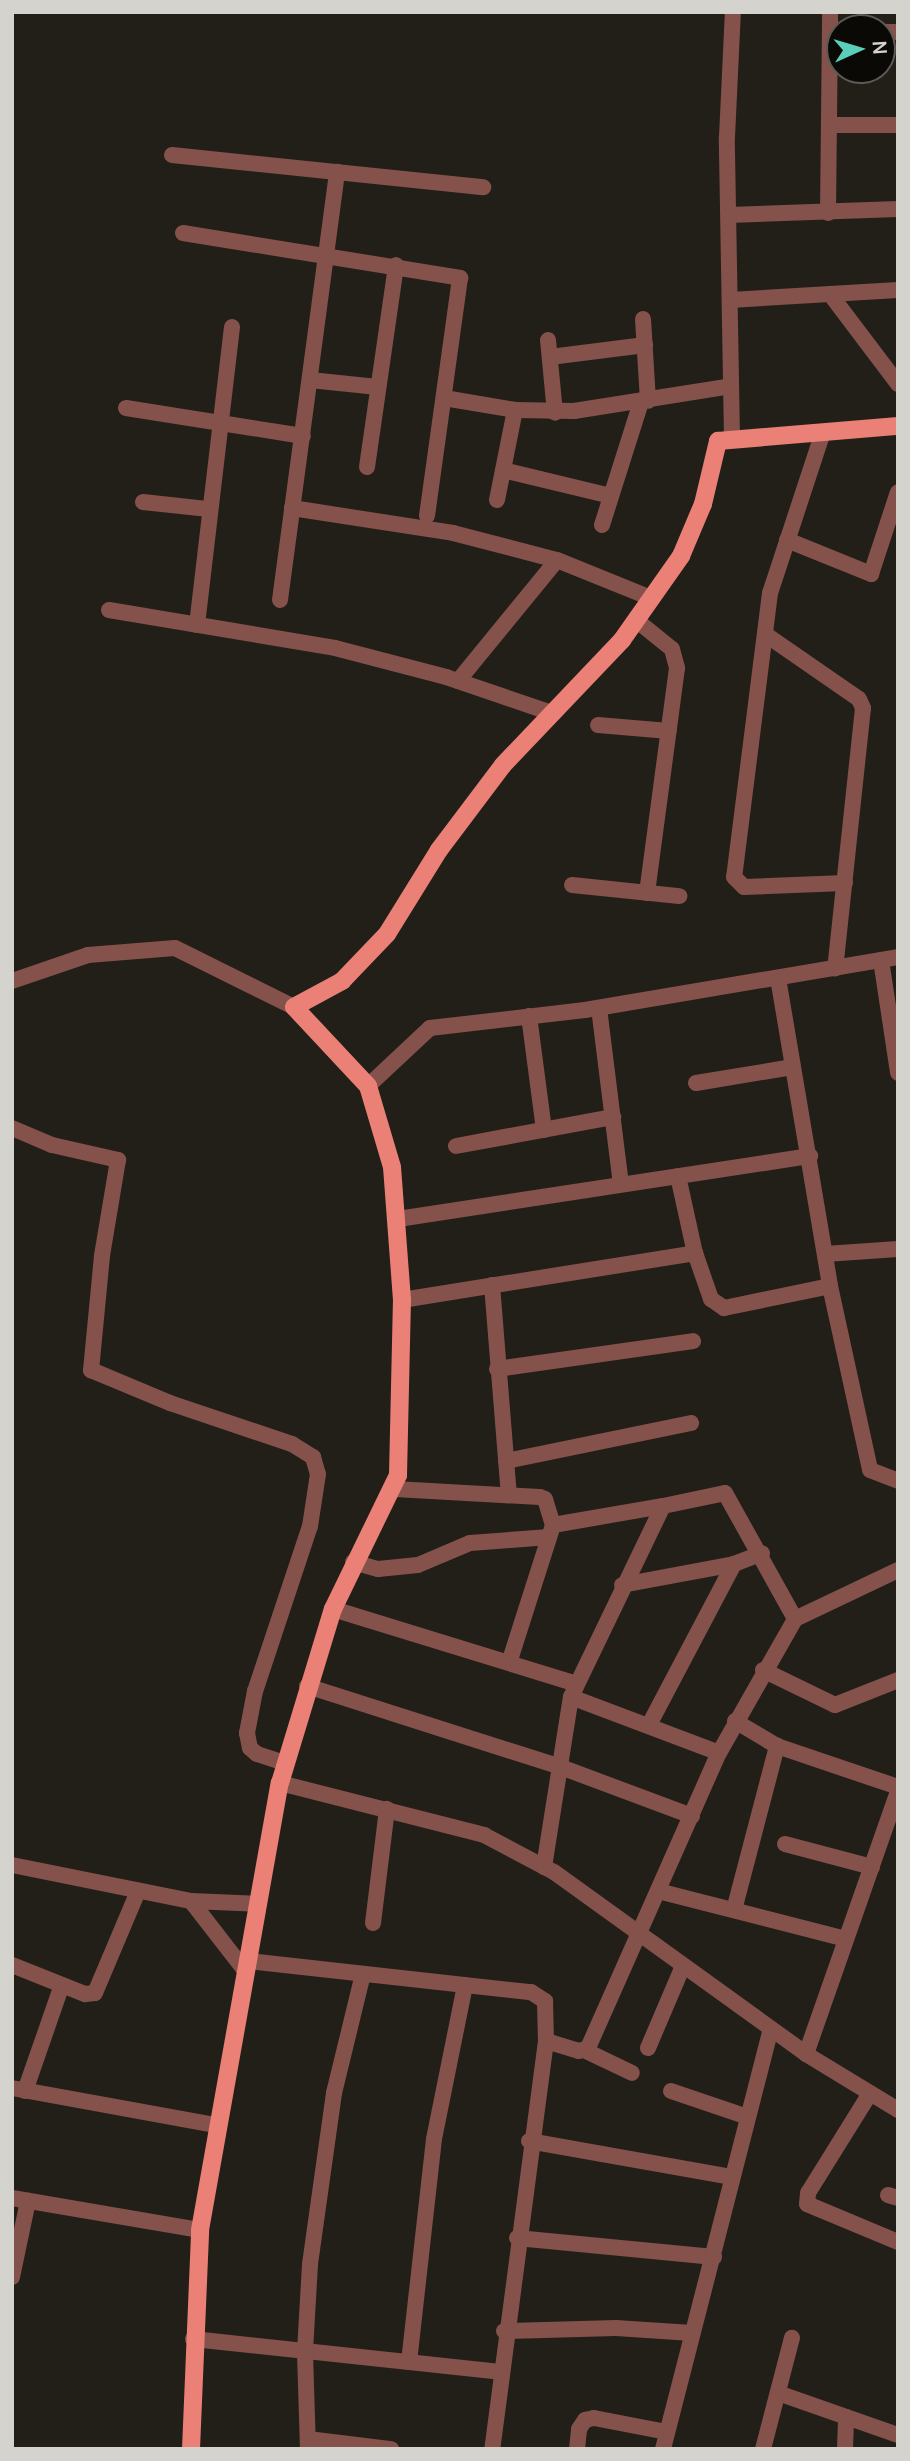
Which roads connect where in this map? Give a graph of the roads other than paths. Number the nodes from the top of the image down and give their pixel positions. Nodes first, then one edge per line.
1 (733, 12) edge
2 (832, 84) edge
3 (829, 125) junction
4 (898, 125) edge
5 (172, 155) dead end
6 (337, 172) junction
7 (483, 187) dead end
8 (898, 209) edge
9 (828, 213) junction
10 (729, 215) junction
11 (183, 233) dead end
12 (327, 254) junction
13 (396, 265) junction
14 (898, 290) edge
15 (830, 294) junction
16 (730, 300) junction
17 (643, 319) dead end
18 (232, 327) dead end
19 (548, 340) dead end
20 (645, 345) junction
21 (550, 357) junction
22 (310, 380) junction
23 (898, 384) edge
24 (731, 386) junction
25 (378, 387) junction
26 (444, 398) junction
27 (645, 401) junction
28 (126, 408) dead end
29 (515, 410) junction
30 (554, 412) junction
31 (218, 423) junction
32 (898, 426) edge
33 (823, 432) junction
34 (303, 436) junction
35 (732, 438) junction
36 (367, 467) dead end
37 (503, 470) junction
38 (898, 492) edge
39 (611, 496) junction
40 (497, 500) dead end
41 (143, 502) dead end
42 (292, 508) junction
43 (207, 509) junction
44 (427, 516) dead end
45 (601, 525) dead end
46 (787, 540) junction
47 (557, 560) junction
48 (652, 598) junction
49 (280, 600) dead end
50 (109, 610) dead end
51 (636, 620) junction
52 (197, 625) junction
53 (765, 634) junction
54 (458, 681) junction
55 (549, 712) junction
56 (597, 725) dead end
57 (669, 731) junction
58 (845, 883) junction
59 (572, 885) dead end
60 (647, 893) junction
61 (679, 896) dead end
62 (898, 957) edge
63 (881, 960) junction
64 (835, 969) junction
65 (778, 978) junction
66 (12, 981) edge
67 (294, 1007) junction
68 (600, 1008) junction
69 (529, 1016) junction
70 (896, 1051) edge
71 (793, 1067) junction
72 (898, 1073) edge
73 (696, 1083) dead end
74 (368, 1086) junction
75 (613, 1117) junction
76 (12, 1128) edge
77 (544, 1130) junction
78 (456, 1146) dead end
79 (810, 1156) junction
80 (678, 1176) junction
81 (621, 1184) junction
82 (398, 1219) junction
83 (898, 1249) edge
84 (695, 1253) junction
85 (825, 1254) junction
86 (492, 1286) junction
87 (830, 1286) junction
88 (402, 1300) junction
89 (693, 1341) dead end
90 (498, 1369) junction
91 (691, 1423) dead end
92 (506, 1461) junction
93 (898, 1481) edge
94 (394, 1489) junction
95 (509, 1495) junction
96 (663, 1506) junction
97 (551, 1531) junction
98 (762, 1553) junction
99 (353, 1562) junction
100 (734, 1564) junction
101 (898, 1570) edge
102 (622, 1585) junction
103 (333, 1609) junction
104 (795, 1619) junction
105 (509, 1663) junction
106 (763, 1670) junction
107 (898, 1680) edge
108 (307, 1686) junction
109 (574, 1690) junction
110 (735, 1721) junction
111 (649, 1725) junction
112 (776, 1746) junction
113 (719, 1753) junction
114 (284, 1763) junction
115 (558, 1766) junction
116 (279, 1783) junction
117 (898, 1790) edge
118 (387, 1809) junction
119 (692, 1816) junction
120 (785, 1844) dead end
121 (13, 1867) edge
122 (544, 1867) junction
123 (872, 1867) junction
124 (138, 1891) junction
125 (658, 1891) junction
126 (191, 1901) junction
127 (259, 1904) junction
128 (734, 1910) junction
129 (373, 1923) dead end
130 (639, 1934) junction
131 (846, 1939) junction
132 (12, 1965) edge
133 (247, 1966) junction
134 (683, 1966) junction
135 (363, 1974) junction
136 (62, 1985) junction
137 (465, 1985) junction
138 (771, 2029) junction
139 (546, 2041) junction
140 (648, 2048) dead end
141 (584, 2050) junction
142 (806, 2054) junction
143 (632, 2073) dead end
144 (18, 2090) edge
145 (671, 2091) dead end
146 (869, 2095) junction
147 (898, 2110) edge
148 (748, 2117) junction
149 (216, 2124) junction
150 (530, 2141) junction
151 (731, 2177) junction
152 (20, 2199) edge
153 (200, 2230) junction
154 (517, 2238) junction
155 (898, 2242) edge
156 (714, 2257) junction
157 (12, 2277) edge
158 (505, 2331) junction
159 (692, 2333) junction
160 (792, 2338) dead end
161 (194, 2339) junction
162 (305, 2351) junction
163 (409, 2362) junction
164 (500, 2372) junction
165 (778, 2393) junction
166 (846, 2417) junction
167 (667, 2432) junction
168 (898, 2435) edge
169 (308, 2444) edge
170 (191, 2449) edge
171 (391, 2449) edge
172 (492, 2449) edge
173 (577, 2449) edge
174 (663, 2449) edge
175 (763, 2449) edge
176 (845, 2449) edge

1 - 10 street
2 - 3 street
3 - 4 street
3 - 9 street
5 - 6 street
6 - 7 street
6 - 12 street
8 - 9 street
9 - 10 street
10 - 16 street
11 - 12 street
12 - 13 street
12 - 22 street
13 - 25 street
13 - 26 street
14 - 15 street
15 - 16 street
15 - 23 street
16 - 24 street
17 - 20 street
18 - 31 street
19 - 21 street
20 - 21 street
20 - 27 street
21 - 30 street
22 - 25 street
22 - 34 street
24 - 27 street
24 - 35 street
25 - 36 street
26 - 29 street
26 - 44 street
27 - 30 street
27 - 39 street
28 - 31 street
29 - 30 street
29 - 37 street
31 - 34 street
31 - 43 street
32 - 33 main road
33 - 35 main road
33 - 46 street
34 - 42 street
35 - 48 main road
37 - 39 street
37 - 40 street
38 - 46 street
39 - 45 street
41 - 43 street
42 - 47 street
42 - 49 street
43 - 52 street
46 - 53 street
47 - 48 street
47 - 54 street
48 - 51 main road
50 - 52 street
51 - 55 main road
51 - 57 street
52 - 54 street
53 - 58 street
53 - 58 street
54 - 55 street
55 - 67 main road
56 - 57 street
57 - 60 street
58 - 64 street
59 - 60 street
60 - 61 street
62 - 63 street
63 - 64 street
63 - 70 street
64 - 65 street
65 - 68 street
65 - 71 street
66 - 67 street
67 - 74 main road
68 - 69 street
68 - 75 street
69 - 74 street
69 - 77 street
70 - 72 street
71 - 73 street
71 - 79 street
74 - 82 main road
75 - 77 street
75 - 81 street
76 - 114 street
77 - 78 street
79 - 80 street
79 - 85 street
80 - 81 street
80 - 84 street
81 - 82 street
82 - 88 main road
83 - 85 street
84 - 86 street
84 - 87 street
85 - 87 street
86 - 88 street
86 - 90 street
87 - 93 street
88 - 94 main road
89 - 90 street
90 - 92 street
91 - 92 street
92 - 95 street
94 - 95 street
94 - 99 main road
95 - 97 street
96 - 97 street
96 - 98 street
96 - 102 street
97 - 99 street
97 - 105 street
98 - 100 street
98 - 104 street
99 - 103 main road
100 - 102 street
100 - 111 street
101 - 104 street
102 - 109 street
103 - 105 street
103 - 108 main road
104 - 106 street
105 - 109 street
106 - 107 street
106 - 110 street
108 - 114 main road
108 - 115 street
109 - 111 street
109 - 115 street
110 - 112 street
110 - 113 street
111 - 113 street
112 - 117 street
112 - 128 street
113 - 119 street
114 - 116 main road
115 - 119 street
115 - 122 street
116 - 118 street
116 - 127 main road
117 - 123 street
118 - 122 street
118 - 129 street
119 - 125 street
120 - 123 street
121 - 124 street
122 - 130 street
123 - 131 street
124 - 126 street
124 - 136 street
125 - 128 street
125 - 130 street
126 - 127 street
126 - 133 street
127 - 133 main road
128 - 131 street
130 - 134 street
130 - 141 street
131 - 142 street
132 - 136 street
133 - 135 street
133 - 149 main road
134 - 138 street
134 - 140 street
135 - 137 street
135 - 162 street
136 - 144 street
137 - 139 street
137 - 163 street
138 - 142 street
138 - 148 street
139 - 141 street
139 - 150 street
141 - 143 street
142 - 146 street
144 - 149 street
145 - 148 street
146 - 147 street
146 - 155 street
148 - 151 street
149 - 153 main road
150 - 151 street
150 - 154 street
151 - 156 street
152 - 153 street
152 - 157 street
153 - 161 main road
154 - 156 street
154 - 158 street
156 - 159 street
158 - 159 street
158 - 164 street
159 - 167 street
160 - 165 street
161 - 162 street
161 - 170 main road
162 - 163 street
162 - 169 street
163 - 164 street
164 - 172 street
165 - 166 street
165 - 175 street
166 - 168 street
166 - 176 street
167 - 173 street
167 - 174 street
169 - 171 street

